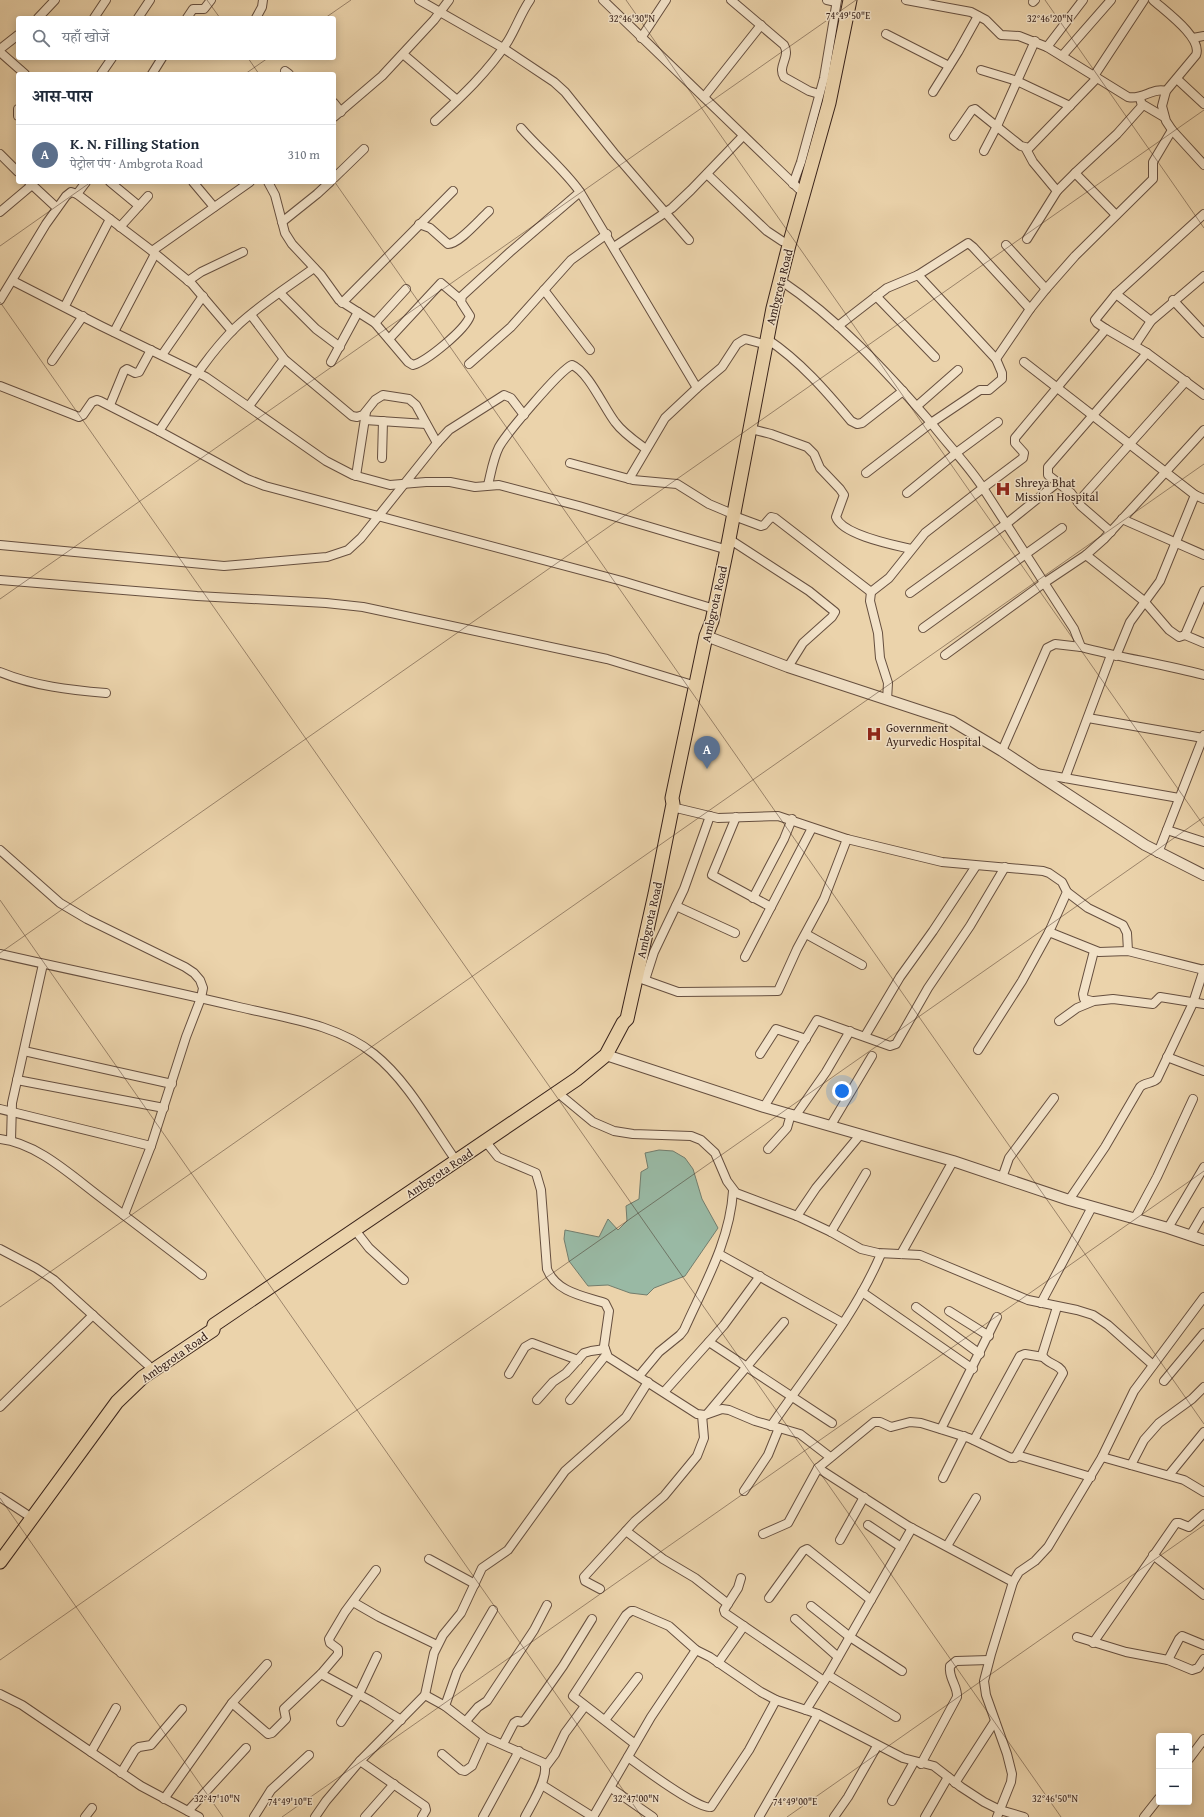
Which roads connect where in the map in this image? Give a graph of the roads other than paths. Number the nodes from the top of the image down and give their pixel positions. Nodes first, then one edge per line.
1 (55, 0) edge
2 (106, 0) edge
3 (150, 0) edge
4 (211, 0) edge
5 (263, 0) edge
6 (419, 0) edge
7 (449, 0) edge
8 (530, 0) edge
9 (603, 0) edge
10 (666, 0) edge
11 (731, 0) edge
12 (827, 0) edge
13 (850, 0) edge
14 (906, 0) edge
15 (1083, 0) edge
16 (1111, 0) edge
17 (1144, 0) edge
18 (1153, 0) edge
19 (838, 1) edge
20 (440, 12) junction
21 (40, 16) edge
22 (95, 16) edge
23 (139, 16) edge
24 (188, 16) edge
25 (257, 16) edge
26 (978, 16) junction
27 (760, 25) junction
28 (886, 34) dead end
29 (1204, 36) edge
30 (16, 37) edge
31 (641, 38) junction
32 (1193, 38) junction
33 (1035, 41) junction
34 (1047, 47) junction
35 (503, 48) junction
36 (0, 50) edge
37 (1201, 50) edge
38 (403, 54) junction
39 (1062, 56) junction
40 (111, 60) edge
41 (161, 60) edge
42 (950, 66) junction
43 (981, 70) dead end
44 (23, 72) edge
45 (102, 72) edge
46 (153, 72) edge
47 (1096, 77) junction
48 (1177, 79) junction
49 (1017, 81) junction
50 (1166, 91) junction
51 (933, 92) dead end
52 (819, 94) junction
53 (704, 97) junction
54 (457, 100) junction
55 (1141, 101) junction
56 (1204, 104) edge
57 (336, 105) edge
58 (1070, 106) junction
59 (341, 112) junction
60 (336, 116) edge
61 (1164, 117) junction
62 (435, 121) dead end
63 (997, 126) junction
64 (521, 128) dead end
65 (1172, 130) junction
66 (743, 136) junction
67 (954, 136) dead end
68 (364, 149) dead end
69 (1026, 149) junction
70 (984, 151) dead end
71 (0, 154) edge
72 (1204, 165) edge
73 (16, 170) edge
74 (1075, 173) junction
75 (707, 174) junction
76 (336, 176) edge
77 (29, 184) edge
78 (31, 184) edge
79 (84, 184) edge
80 (112, 184) edge
81 (195, 184) edge
82 (247, 184) edge
83 (269, 184) edge
84 (328, 184) edge
85 (796, 186) junction
86 (453, 191) dead end
87 (1057, 191) junction
88 (580, 192) junction
89 (77, 194) junction
90 (148, 196) dead end
91 (139, 206) junction
92 (2, 207) edge
93 (214, 207) junction
94 (58, 208) junction
95 (489, 211) dead end
96 (665, 213) junction
97 (1204, 214) edge
98 (1116, 215) junction
99 (110, 219) junction
100 (282, 222) junction
101 (419, 224) junction
102 (120, 227) junction
103 (607, 234) junction
104 (1027, 239) dead end
105 (689, 240) dead end
106 (782, 241) junction
107 (1006, 245) dead end
108 (614, 247) junction
109 (153, 252) junction
110 (243, 252) dead end
111 (314, 268) junction
112 (918, 275) junction
113 (1204, 276) edge
114 (780, 280) junction
115 (13, 281) junction
116 (188, 282) junction
117 (406, 289) dead end
118 (1046, 289) junction
119 (544, 290) junction
120 (280, 293) junction
121 (1116, 294) junction
122 (203, 296) junction
123 (876, 296) junction
124 (0, 300) edge
125 (460, 300) junction
126 (1173, 300) junction
127 (342, 303) junction
128 (65, 306) junction
129 (1030, 309) junction
130 (358, 312) junction
131 (251, 315) junction
132 (83, 316) junction
133 (1151, 321) junction
134 (375, 323) junction
135 (838, 326) junction
136 (1106, 329) junction
137 (232, 331) junction
138 (114, 332) junction
139 (1204, 333) edge
140 (389, 339) junction
141 (763, 341) junction
142 (1135, 345) junction
143 (340, 347) junction
144 (151, 350) junction
145 (590, 350) dead end
146 (1147, 353) junction
147 (162, 355) junction
148 (935, 357) dead end
149 (284, 359) junction
150 (996, 359) junction
151 (52, 361) dead end
152 (331, 362) dead end
153 (1024, 362) dead end
154 (469, 364) dead end
155 (958, 370) dead end
156 (198, 373) junction
157 (1186, 380) junction
158 (0, 386) edge
159 (1058, 387) junction
160 (697, 388) junction
161 (903, 391) junction
162 (1204, 395) edge
163 (110, 406) junction
164 (249, 406) junction
165 (917, 406) junction
166 (366, 412) junction
167 (524, 416) junction
168 (1093, 416) junction
169 (365, 420) junction
170 (383, 422) junction
171 (998, 422) dead end
172 (931, 423) junction
173 (426, 424) junction
174 (751, 429) junction
175 (1204, 430) edge
176 (159, 431) junction
177 (437, 443) junction
178 (1130, 444) junction
179 (646, 449) junction
180 (956, 453) junction
181 (382, 458) dead end
182 (570, 463) dead end
183 (866, 473) dead end
184 (1165, 473) junction
185 (356, 476) junction
186 (629, 479) junction
187 (404, 483) junction
188 (1057, 483) junction
189 (488, 485) junction
190 (983, 488) junction
191 (907, 493) dead end
192 (1195, 495) junction
193 (1204, 499) edge
194 (1078, 502) junction
195 (731, 514) junction
196 (380, 516) junction
197 (1122, 519) junction
198 (1006, 524) junction
199 (1062, 528) dead end
200 (1111, 532) junction
201 (725, 543) junction
202 (1175, 543) junction
203 (0, 545) edge
204 (911, 549) junction
205 (1026, 554) junction
206 (1086, 555) junction
207 (1204, 555) edge
208 (0, 580) edge
209 (1044, 583) junction
210 (1204, 590) edge
211 (871, 592) junction
212 (910, 593) dead end
213 (1144, 601) junction
214 (708, 607) junction
215 (923, 628) dead end
216 (707, 632) junction
217 (1185, 635) junction
218 (1204, 643) edge
219 (1081, 647) junction
220 (945, 655) dead end
221 (1114, 656) junction
222 (788, 667) junction
223 (0, 672) edge
224 (1204, 675) edge
225 (696, 686) junction
226 (106, 693) dead end
227 (887, 700) junction
228 (1088, 718) junction
229 (1203, 736) edge
230 (1002, 751) junction
231 (1034, 772) junction
232 (1065, 778) junction
233 (1179, 798) junction
234 (672, 805) junction
235 (710, 816) junction
236 (736, 817) junction
237 (792, 819) junction
238 (812, 828) junction
239 (1166, 830) junction
240 (847, 839) junction
241 (1204, 842) edge
242 (0, 850) edge
243 (1158, 852) junction
244 (976, 866) junction
245 (1005, 867) junction
246 (1204, 875) edge
247 (1067, 892) junction
248 (753, 898) junction
249 (676, 906) junction
250 (771, 907) junction
251 (1050, 932) junction
252 (735, 933) dead end
253 (806, 934) junction
254 (1094, 951) junction
255 (1128, 951) junction
256 (0, 954) edge
257 (745, 957) dead end
258 (43, 964) junction
259 (862, 965) dead end
260 (1204, 970) edge
261 (641, 978) junction
262 (201, 998) junction
263 (1092, 1001) junction
264 (1193, 1003) junction
265 (1204, 1004) edge
266 (1059, 1021) dead end
267 (623, 1023) junction
268 (850, 1031) junction
269 (864, 1036) junction
270 (806, 1039) junction
271 (978, 1050) dead end
272 (24, 1051) junction
273 (760, 1054) dead end
274 (606, 1055) junction
275 (872, 1056) dead end
276 (1167, 1058) junction
277 (1204, 1071) edge
278 (18, 1080) junction
279 (172, 1084) junction
280 (558, 1093) junction
281 (1054, 1098) dead end
282 (1193, 1100) dead end
283 (764, 1107) junction
284 (164, 1108) junction
285 (0, 1109) edge
286 (11, 1111) junction
287 (793, 1115) junction
288 (831, 1125) junction
289 (860, 1135) junction
290 (0, 1139) edge
291 (11, 1140) junction
292 (486, 1142) junction
293 (151, 1146) junction
294 (768, 1149) dead end
295 (953, 1161) junction
296 (456, 1162) junction
297 (1204, 1167) edge
298 (866, 1173) dead end
299 (1002, 1178) junction
300 (733, 1190) junction
301 (1069, 1200) junction
302 (1092, 1207) junction
303 (1204, 1212) edge
304 (124, 1215) junction
305 (797, 1216) junction
306 (1135, 1218) junction
307 (1168, 1228) junction
308 (355, 1230) junction
309 (831, 1232) junction
310 (1190, 1236) junction
311 (1204, 1240) edge
312 (0, 1249) edge
313 (719, 1254) junction
314 (881, 1254) junction
315 (901, 1254) junction
316 (202, 1275) dead end
317 (760, 1276) junction
318 (404, 1280) dead end
319 (862, 1292) junction
320 (1204, 1297) edge
321 (1041, 1303) junction
322 (916, 1307) dead end
323 (1057, 1307) junction
324 (949, 1311) dead end
325 (93, 1315) junction
326 (997, 1317) dead end
327 (784, 1322) dead end
328 (843, 1323) junction
329 (214, 1325) junction
330 (1204, 1333) edge
331 (989, 1336) junction
332 (709, 1342) junction
333 (606, 1352) junction
334 (980, 1354) junction
335 (1043, 1357) junction
336 (578, 1360) junction
337 (1153, 1365) junction
338 (148, 1366) junction
339 (747, 1367) junction
340 (972, 1369) junction
341 (509, 1374) dead end
342 (639, 1376) junction
343 (1164, 1381) dead end
344 (648, 1382) junction
345 (1204, 1387) edge
346 (664, 1392) junction
347 (792, 1395) junction
348 (537, 1400) dead end
349 (570, 1400) dead end
350 (0, 1407) edge
351 (705, 1415) junction
352 (832, 1423) dead end
353 (775, 1427) junction
354 (942, 1429) junction
355 (1204, 1432) edge
356 (964, 1436) junction
357 (974, 1440) junction
358 (830, 1457) junction
359 (1102, 1457) junction
360 (1015, 1458) junction
361 (1131, 1465) junction
362 (818, 1468) junction
363 (1169, 1475) junction
364 (1091, 1477) junction
365 (944, 1478) dead end
366 (744, 1491) dead end
367 (1204, 1492) edge
368 (0, 1497) edge
369 (864, 1497) junction
370 (976, 1498) dead end
371 (26, 1514) junction
372 (1204, 1514) edge
373 (868, 1525) dead end
374 (912, 1528) junction
375 (626, 1532) junction
376 (763, 1534) dead end
377 (840, 1540) dead end
378 (947, 1546) junction
379 (901, 1547) junction
380 (0, 1550) edge
381 (1153, 1556) junction
382 (429, 1559) dead end
383 (0, 1562) edge
384 (376, 1570) dead end
385 (741, 1578) dead end
386 (1013, 1582) junction
387 (475, 1584) junction
388 (600, 1589) dead end
389 (1204, 1595) edge
390 (769, 1598) dead end
391 (871, 1600) junction
392 (353, 1602) junction
393 (728, 1604) junction
394 (547, 1605) dead end
395 (811, 1606) dead end
396 (493, 1610) dead end
397 (592, 1619) dead end
398 (795, 1619) dead end
399 (744, 1626) junction
400 (850, 1637) junction
401 (1077, 1637) dead end
402 (1093, 1643) junction
403 (437, 1645) junction
404 (1204, 1645) edge
405 (696, 1650) junction
406 (377, 1656) dead end
407 (838, 1657) junction
408 (1204, 1659) edge
409 (989, 1660) junction
410 (1168, 1660) junction
411 (718, 1663) junction
412 (267, 1664) dead end
413 (902, 1671) dead end
414 (321, 1674) junction
415 (638, 1677) dead end
416 (826, 1678) junction
417 (0, 1694) edge
418 (359, 1694) junction
419 (424, 1695) junction
420 (776, 1700) junction
421 (232, 1703) junction
422 (445, 1706) junction
423 (585, 1706) junction
424 (116, 1708) dead end
425 (182, 1709) dead end
426 (806, 1710) junction
427 (818, 1714) junction
428 (896, 1717) dead end
429 (401, 1720) junction
430 (605, 1720) junction
431 (466, 1721) junction
432 (995, 1721) junction
433 (341, 1722) dead end
434 (485, 1737) junction
435 (1204, 1739) edge
436 (503, 1744) junction
437 (635, 1744) junction
438 (877, 1746) junction
439 (246, 1748) dead end
440 (519, 1751) junction
441 (91, 1752) junction
442 (442, 1754) dead end
443 (309, 1755) dead end
444 (1192, 1755) edge
445 (628, 1757) junction
446 (360, 1760) junction
447 (918, 1763) junction
448 (546, 1766) junction
449 (121, 1773) junction
450 (948, 1777) junction
451 (955, 1782) junction
452 (394, 1784) junction
453 (542, 1784) junction
454 (611, 1788) junction
455 (164, 1799) junction
456 (892, 1801) dead end
457 (1156, 1802) edge
458 (92, 1808) dead end
459 (188, 1811) junction
460 (998, 1813) edge
461 (85, 1817) edge
462 (199, 1817) edge
463 (254, 1817) edge
464 (315, 1817) edge
465 (365, 1817) edge
466 (422, 1817) edge
467 (483, 1817) edge
468 (525, 1817) edge
469 (593, 1817) edge
470 (653, 1817) edge
471 (759, 1817) edge
472 (834, 1817) edge
473 (925, 1817) edge
474 (1024, 1817) edge
475 (1144, 1817) edge

1 - 21 street
2 - 22 street
3 - 23 street
4 - 24 street
5 - 25 street
6 - 20 street
7 - 20 street
8 - 35 street
9 - 31 street
10 - 31 street
11 - 27 street
12 - 19 street
13 - 114 main road, Ambgrota Road
14 - 26 street
15 - 34 street
16 - 39 street
17 - 47 street
18 - 32 street
19 - 52 street
19 - 85 main road
20 - 35 street
20 - 38 street
26 - 33 street
26 - 42 street
27 - 52 street
27 - 53 street
28 - 42 street
29 - 32 street
30 - 36 street
31 - 53 street
32 - 37 street
33 - 34 street
33 - 49 street
34 - 39 street
35 - 54 street
35 - 96 street
36 - 44 street
37 - 48 street
38 - 54 street
38 - 59 street
39 - 47 street
40 - 45 street
41 - 46 street
42 - 51 street
43 - 49 street
47 - 55 street
47 - 58 street
48 - 50 street
48 - 56 street
49 - 58 street
49 - 63 street
50 - 55 street
50 - 61 street
52 - 85 street
53 - 66 street
54 - 62 street
55 - 61 street
55 - 74 street
57 - 59 street
58 - 69 street
59 - 60 street
61 - 65 street
63 - 67 street
63 - 69 street
63 - 70 street
64 - 88 street
65 - 72 street
65 - 98 street
66 - 75 street
66 - 85 street
68 - 76 street
69 - 87 street
71 - 73 street
74 - 87 street
74 - 98 street
75 - 96 street
75 - 106 street
77 - 92 street
78 - 94 street
79 - 89 street
80 - 91 street
81 - 93 street
82 - 93 street
83 - 100 street
84 - 100 street
85 - 106 main road
86 - 101 street
87 - 104 street
88 - 103 street
88 - 125 street
89 - 94 street
89 - 99 street
90 - 91 street
91 - 102 street
93 - 109 street
94 - 115 street
95 - 101 street
96 - 105 street
96 - 108 street
97 - 121 street
98 - 118 street
99 - 102 street
99 - 128 street
100 - 111 street
101 - 127 street
102 - 109 street
103 - 108 street
103 - 119 street
106 - 141 main road
107 - 118 street
108 - 160 street
109 - 116 street
109 - 138 street
110 - 116 street
111 - 120 street
111 - 127 street
112 - 123 street
112 - 129 street
112 - 150 street
113 - 126 street
114 - 135 street
114 - 141 main road, Ambgrota Road
115 - 124 street
115 - 128 street
116 - 122 street
117 - 134 street
118 - 129 street
119 - 145 street
119 - 154 street
120 - 131 street
120 - 143 street
121 - 133 street
121 - 136 street
122 - 137 street
122 - 147 street
123 - 135 street
123 - 148 street
125 - 140 street
125 - 140 street
126 - 133 street
126 - 139 street
127 - 130 street
128 - 132 street
129 - 150 street
130 - 134 street
130 - 143 street
131 - 137 street
131 - 149 street
132 - 138 street
132 - 151 street
133 - 142 street
134 - 140 street
135 - 161 street
136 - 142 street
136 - 159 street
137 - 156 street
138 - 144 street
141 - 160 street
141 - 161 street
141 - 174 main road, Ambgrota Road
141 - 195 main road
142 - 146 street
143 - 152 street
144 - 147 street
144 - 163 street
146 - 157 street
146 - 168 street
147 - 156 street
149 - 164 street
149 - 166 street
150 - 172 street
153 - 159 street
155 - 165 street
156 - 164 street
156 - 176 street
157 - 162 street
157 - 178 street
158 - 163 street
159 - 168 street
159 - 190 street
160 - 179 street
161 - 165 street
163 - 176 street
164 - 185 street
165 - 172 street
166 - 169 street
166 - 173 street
167 - 177 street
167 - 179 street
167 - 189 street
168 - 178 street
168 - 188 street
169 - 170 street
169 - 185 street
170 - 173 street
170 - 181 street
171 - 180 street
172 - 180 street
172 - 183 street
173 - 177 street
174 - 195 main road, Ambgrota Road
174 - 204 street
175 - 184 street
176 - 196 street
177 - 187 street
178 - 184 street
178 - 194 street
179 - 186 street
180 - 190 street
180 - 191 street
182 - 186 street
184 - 192 street
184 - 197 street
185 - 187 street
186 - 195 street
187 - 189 street
187 - 196 street
188 - 194 street
188 - 198 street
189 - 201 street
190 - 198 street
190 - 204 street
192 - 193 street
192 - 202 street
194 - 200 street
195 - 201 main road, Ambgrota Road
195 - 211 street
196 - 203 street
196 - 214 street
197 - 200 street
197 - 202 street
198 - 205 street
198 - 212 street
199 - 205 street
200 - 206 street
201 - 214 main road
201 - 216 main road, Ambgrota Road
201 - 222 street
202 - 207 street
202 - 213 street
204 - 211 street
205 - 209 street
205 - 215 street
206 - 209 street
206 - 213 street
208 - 225 street
209 - 219 street
209 - 220 street
210 - 217 street
211 - 227 street
213 - 217 street
213 - 221 street
214 - 216 main road
216 - 222 street
216 - 225 main road, Ambgrota Road
217 - 218 street
219 - 221 street
219 - 230 street
221 - 224 street
221 - 228 street
222 - 227 street
223 - 226 street
225 - 234 main road, Ambgrota Road
227 - 230 street
228 - 229 street
228 - 232 street
229 - 233 street
230 - 231 street
231 - 232 street
231 - 243 street
232 - 233 street
233 - 239 street
234 - 235 street
234 - 261 main road, Ambgrota Road
234 - 267 main road
235 - 236 street
235 - 249 street
236 - 237 street
236 - 248 street
237 - 238 street
237 - 248 street
238 - 240 street
238 - 250 street
239 - 241 street
239 - 243 street
240 - 244 street
240 - 253 street
242 - 262 street
243 - 246 street
244 - 245 street
244 - 269 street
245 - 247 street
245 - 269 street
247 - 251 street
247 - 255 street
248 - 250 street
249 - 252 street
249 - 261 street
250 - 257 street
251 - 254 street
251 - 271 street
253 - 259 street
253 - 261 street
254 - 255 street
254 - 263 street
255 - 260 street
256 - 258 street
258 - 262 street
258 - 272 street
260 - 264 street
261 - 267 main road, Ambgrota Road
262 - 279 street
262 - 296 street
263 - 264 street
263 - 266 street
264 - 265 street
264 - 276 street
267 - 274 main road, Ambgrota Road
268 - 269 street
268 - 270 street
268 - 287 street
270 - 273 street
270 - 283 street
272 - 278 street
272 - 279 street
274 - 280 main road, Ambgrota Road
274 - 283 street
275 - 288 street
276 - 277 street
276 - 301 street
278 - 284 street
278 - 286 street
279 - 284 street
280 - 292 main road, Ambgrota Road
280 - 300 street
281 - 299 street
282 - 306 street
283 - 287 street
284 - 293 street
285 - 286 street
286 - 291 street
286 - 293 street
287 - 288 street
287 - 294 street
288 - 289 street
289 - 295 street
289 - 305 street
290 - 291 street
291 - 304 street
292 - 296 main road, Ambgrota Road
292 - 333 street
293 - 304 street
295 - 299 street
295 - 315 street
296 - 308 main road, Ambgrota Road
297 - 307 street
298 - 309 street
299 - 301 street
300 - 305 street
300 - 313 street
301 - 302 street
302 - 306 street
302 - 321 street
303 - 310 street
304 - 316 street
305 - 309 street
306 - 307 street
307 - 310 street
308 - 318 street
308 - 329 main road, Ambgrota Road
309 - 314 street
310 - 311 street
312 - 325 street
313 - 317 street
313 - 342 street
314 - 315 street
314 - 319 street
315 - 321 street
317 - 328 street
317 - 332 street
319 - 328 street
319 - 340 street
320 - 337 street
321 - 323 street
322 - 334 street
323 - 335 street
323 - 337 street
324 - 331 street
325 - 338 street
325 - 350 street
326 - 331 street
327 - 339 street
328 - 347 street
329 - 338 main road
329 - 383 main road, Ambgrota Road
330 - 343 street
331 - 334 street
332 - 339 street
332 - 346 street
333 - 336 street
333 - 342 street
333 - 349 street
334 - 340 street
335 - 357 street
335 - 360 street
336 - 341 street
336 - 348 street
337 - 359 street
338 - 371 main road
339 - 347 street
339 - 351 street
340 - 354 street
342 - 344 street
344 - 346 street
344 - 387 street
345 - 361 street
346 - 351 street
347 - 352 street
347 - 353 street
351 - 353 street
351 - 375 street
353 - 358 street
353 - 366 street
354 - 356 street
354 - 358 street
355 - 363 street
356 - 357 street
356 - 365 street
357 - 360 street
358 - 362 street
359 - 361 street
359 - 364 street
360 - 364 street
361 - 363 street
362 - 369 street
362 - 376 street
363 - 367 street
364 - 386 street
368 - 371 street
369 - 374 street
369 - 377 street
370 - 378 street
371 - 380 main road
372 - 381 street
373 - 379 street
374 - 378 street
374 - 379 street
375 - 388 street
375 - 393 street
378 - 386 street
379 - 391 street
381 - 389 street
381 - 402 street
382 - 387 street
384 - 392 street
385 - 393 street
386 - 409 street
387 - 403 street
390 - 391 street
391 - 400 street
392 - 403 street
392 - 414 street
393 - 399 street
394 - 431 street
395 - 400 street
396 - 422 street
397 - 436 street
398 - 407 street
399 - 411 street
399 - 416 street
400 - 407 street
400 - 413 street
401 - 402 street
402 - 410 street
403 - 419 street
404 - 410 street
405 - 411 street
405 - 423 street
405 - 437 street
406 - 418 street
407 - 416 street
408 - 410 street
409 - 432 street
409 - 447 street
411 - 420 street
412 - 421 street
414 - 418 street
414 - 421 street
415 - 430 street
416 - 426 street
416 - 428 street
417 - 441 street
418 - 429 street
418 - 433 street
419 - 422 street
419 - 429 street
420 - 426 street
420 - 445 street
421 - 455 street
422 - 431 street
423 - 430 street
423 - 448 street
424 - 441 street
425 - 449 street
426 - 427 street
427 - 438 street
427 - 471 street
429 - 446 street
430 - 437 street
431 - 434 street
432 - 451 street
432 - 460 street
434 - 436 street
434 - 442 street
435 - 444 street
436 - 440 street
437 - 445 street
438 - 447 street
438 - 472 street
439 - 459 street
440 - 448 street
440 - 467 street
441 - 449 street
443 - 463 street
445 - 454 street
446 - 452 street
446 - 464 street
447 - 450 street
447 - 456 street
448 - 453 street
449 - 455 street
450 - 451 street
450 - 473 street
451 - 460 street
452 - 465 street
452 - 466 street
453 - 468 street
453 - 469 street
454 - 469 street
454 - 470 street
455 - 459 street
457 - 475 street
458 - 461 street
459 - 462 street
460 - 474 street

